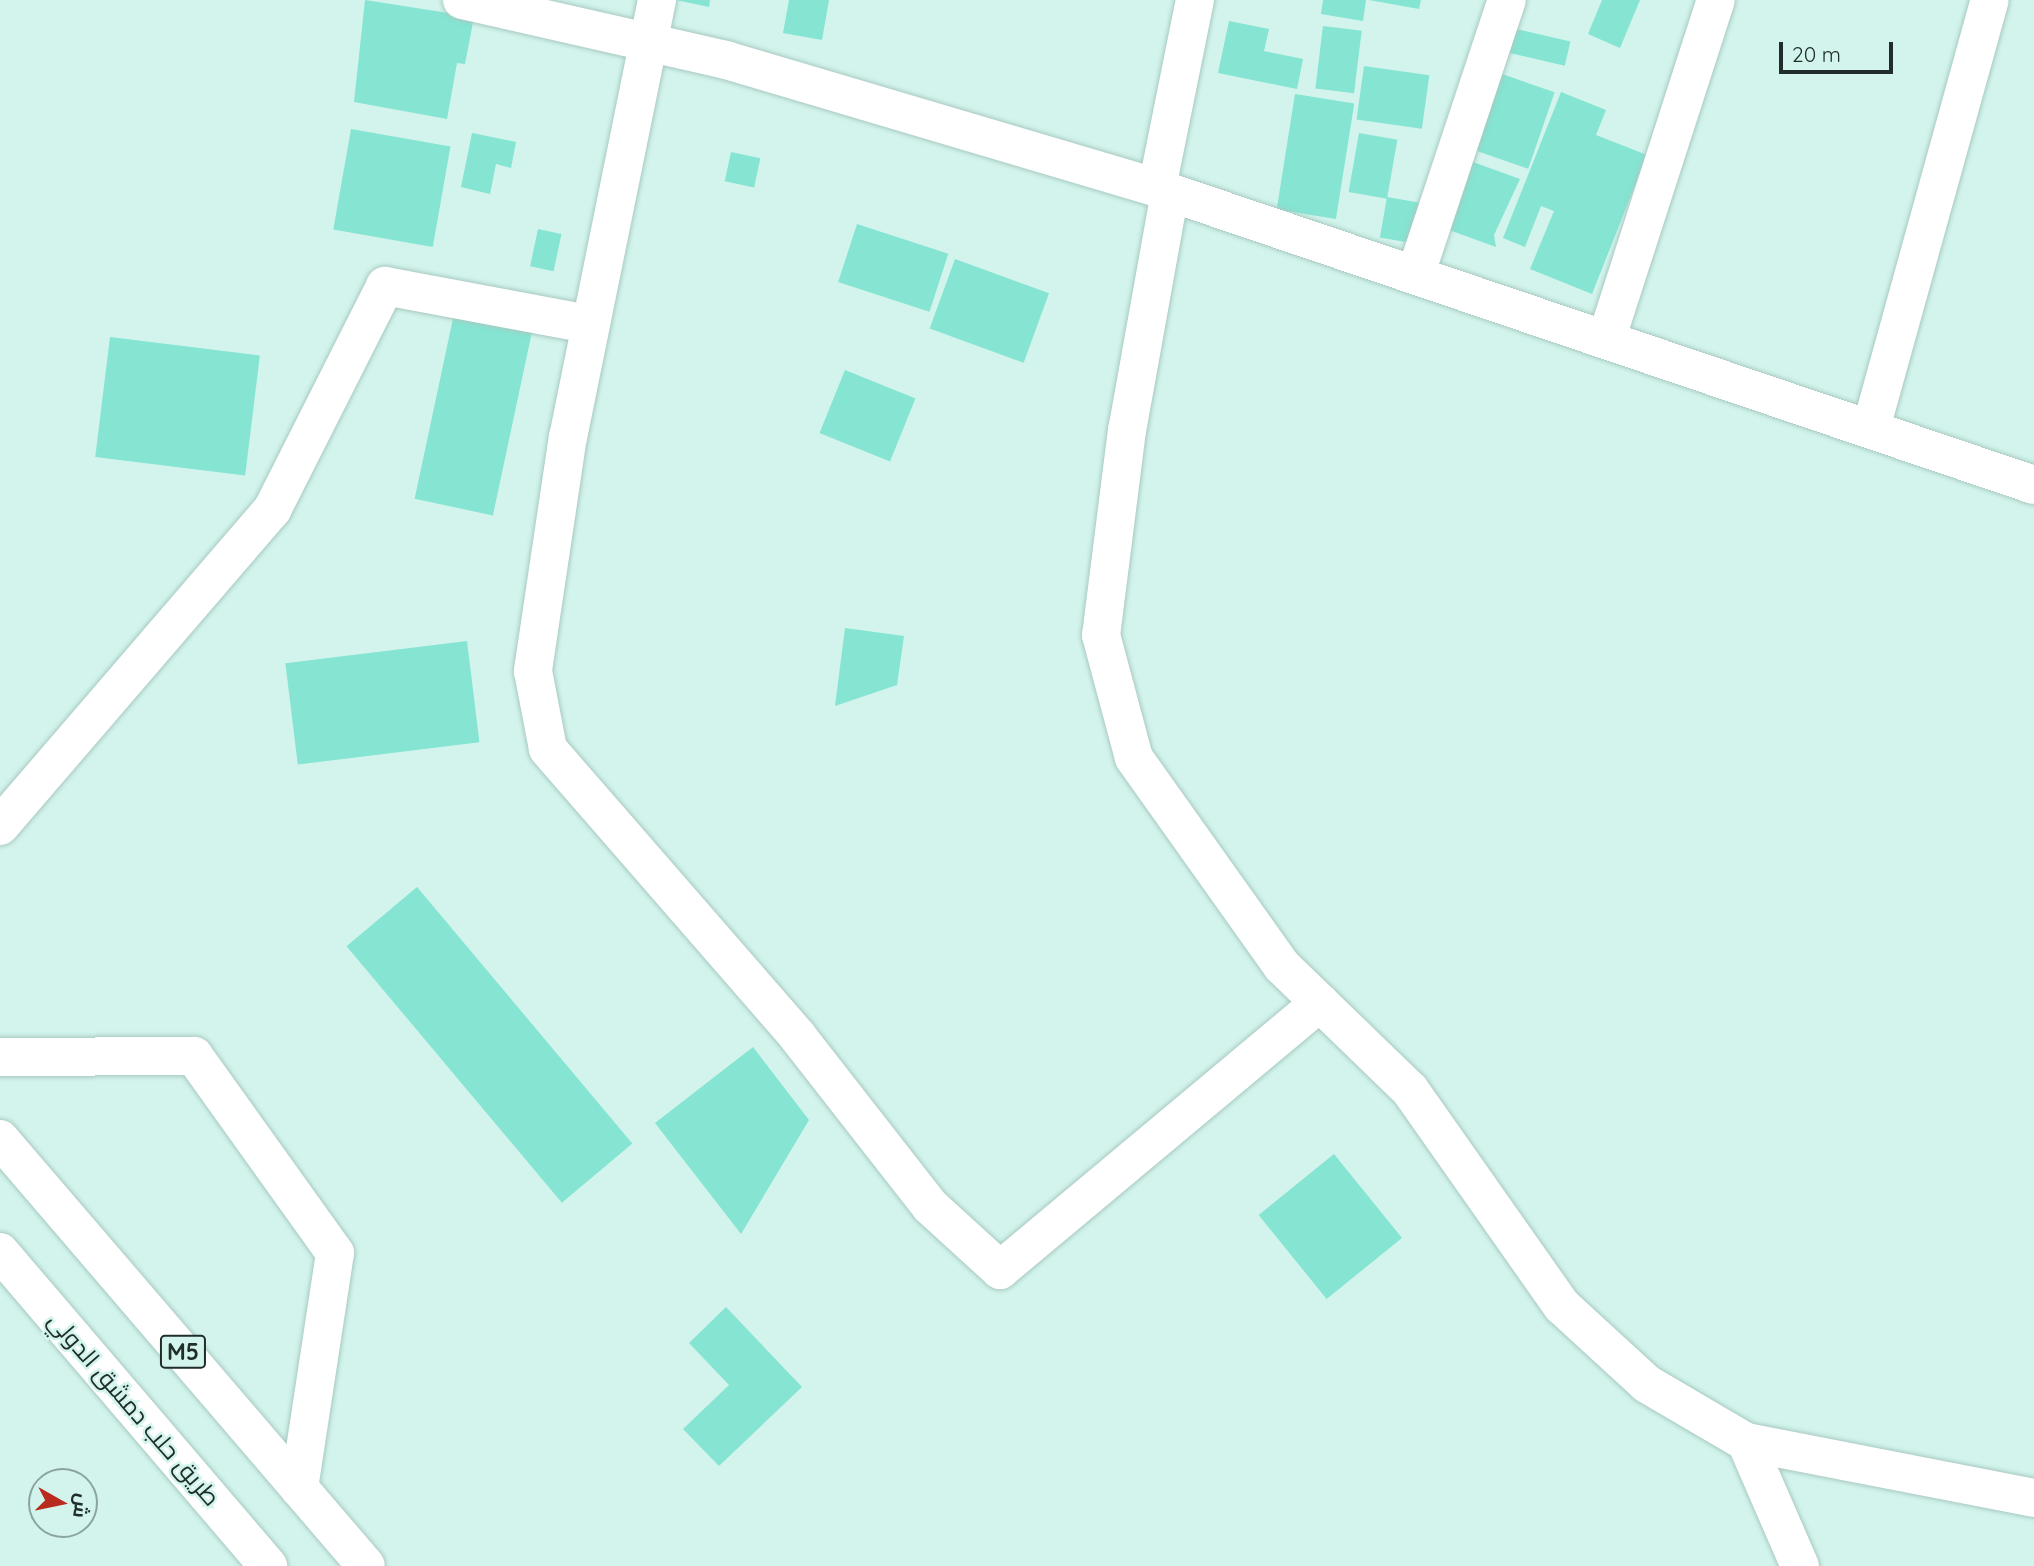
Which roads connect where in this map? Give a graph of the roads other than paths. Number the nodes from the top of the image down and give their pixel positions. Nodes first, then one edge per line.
1 (462, 0) edge
2 (657, 0) edge
3 (1195, 0) edge
4 (1507, 0) edge
5 (1716, 0) edge
6 (1990, 0) edge
7 (649, 43) junction
8 (1164, 190) junction
9 (1416, 273) junction
10 (589, 324) junction
11 (1607, 337) junction
12 (1871, 428) junction
13 (2034, 485) edge
14 (0, 826) edge
15 (1320, 1002) junction
16 (0, 1057) edge
17 (0, 1139) edge
18 (0, 1252) edge
19 (1746, 1442) junction
20 (299, 1488) junction
21 (2034, 1498) edge
22 (268, 1566) edge
23 (366, 1566) edge
24 (1800, 1566) edge

1 - 7 main road
2 - 7 main road
3 - 8 main road
4 - 9 main road
5 - 11 main road
6 - 12 main road
7 - 8 main road
7 - 10 main road
8 - 9 main road
8 - 15 main road
9 - 11 main road
10 - 14 main road
10 - 15 main road
11 - 12 main road
12 - 13 main road
15 - 19 main road
16 - 20 main road
17 - 20 main road, M5
18 - 22 main road, طريق حلب دمشق الدولي
19 - 21 main road
19 - 24 main road
20 - 23 main road, M5

